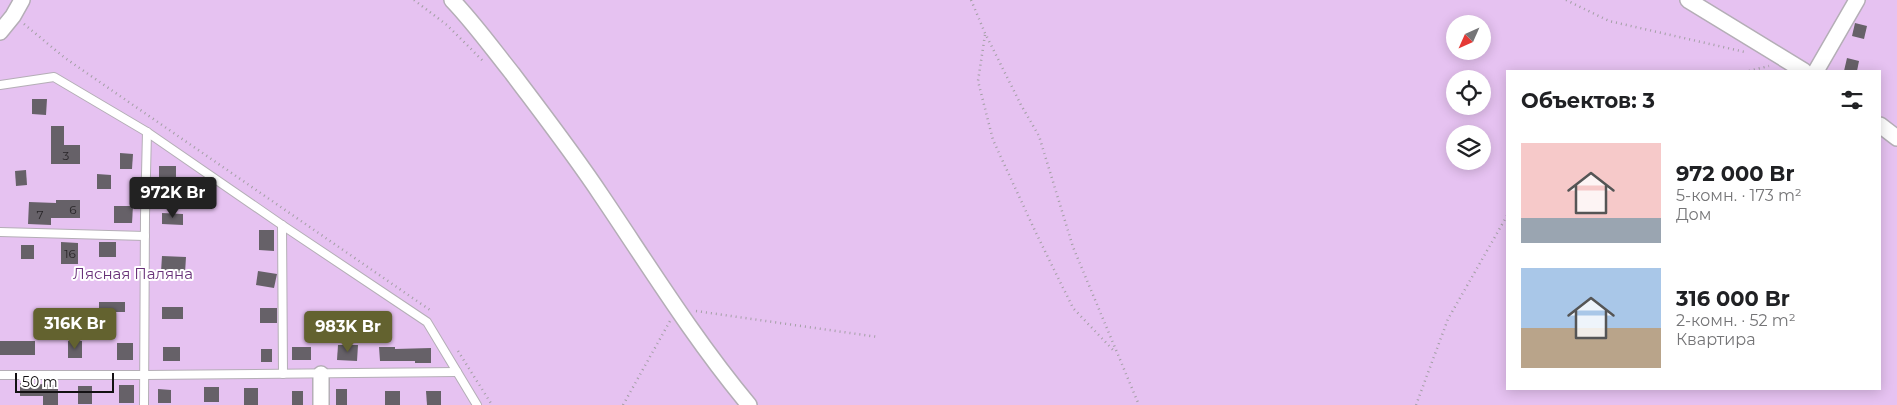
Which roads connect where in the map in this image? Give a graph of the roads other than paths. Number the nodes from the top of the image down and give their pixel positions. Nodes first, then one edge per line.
1 (22, 0) edge
2 (452, 0) edge
3 (1688, 0) edge
4 (1857, 0) edge
5 (0, 32) edge
6 (1802, 70) edge
7 (1817, 70) edge
8 (0, 85) edge
9 (1881, 126) edge
10 (147, 132) junction
11 (1897, 138) edge
12 (282, 226) junction
13 (0, 232) edge
14 (145, 236) junction
15 (457, 372) junction
16 (283, 374) junction
17 (321, 374) junction
18 (0, 375) edge
19 (144, 375) junction
20 (144, 405) edge
21 (321, 405) edge
22 (477, 405) edge
23 (749, 405) edge

1 - 5 street
2 - 23 street
3 - 6 street
4 - 7 street
8 - 10 lane
9 - 11 street
10 - 12 lane
10 - 14 lane
12 - 15 lane
12 - 16 lane
13 - 14 lane
14 - 19 lane
15 - 17 lane
15 - 22 lane
16 - 17 lane
16 - 19 lane
17 - 21 street
18 - 19 lane
19 - 20 lane

